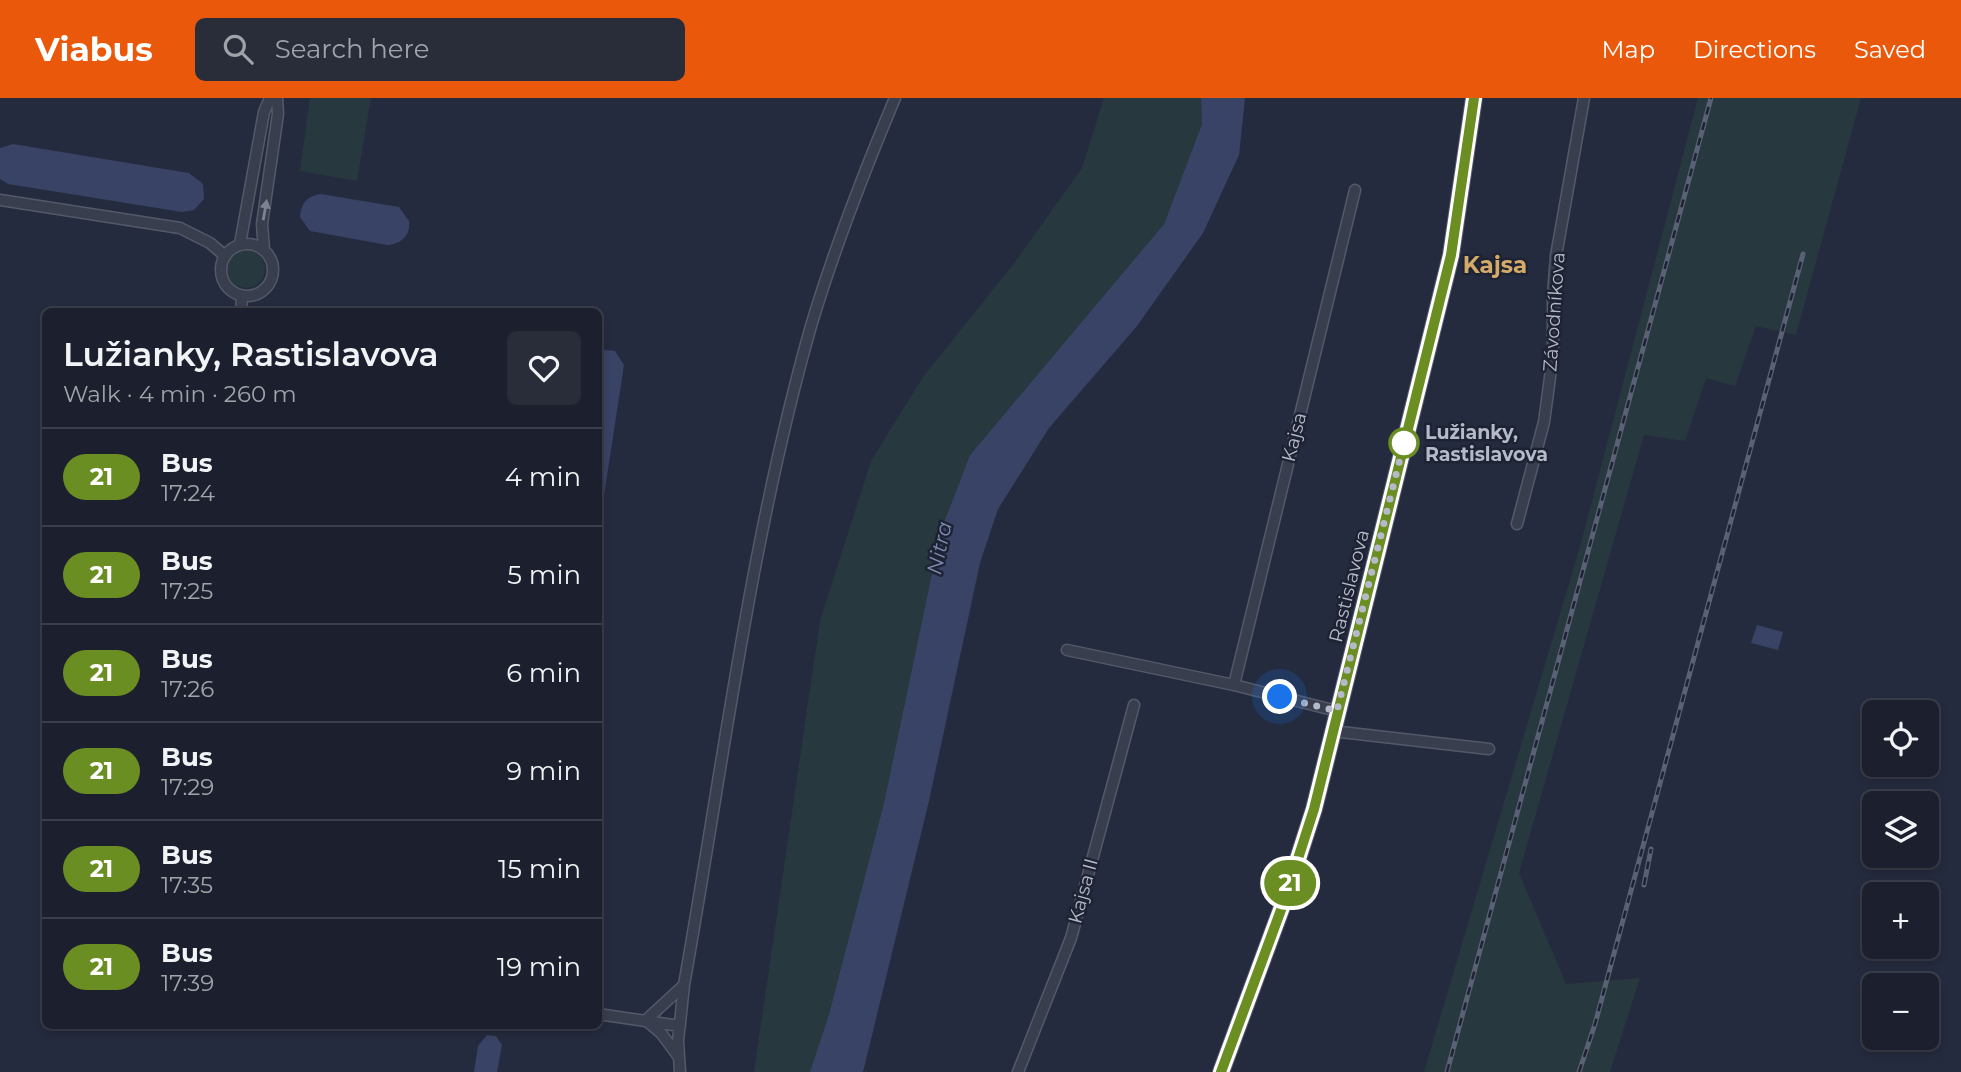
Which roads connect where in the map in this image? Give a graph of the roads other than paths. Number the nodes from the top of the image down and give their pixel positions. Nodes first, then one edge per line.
1 (270, 98) edge
2 (277, 98) edge
3 (895, 98) edge
4 (1474, 98) edge
5 (1584, 98) edge
6 (1355, 190) dead end
7 (0, 200) edge
8 (240, 244) junction
9 (264, 250) junction
10 (225, 256) junction
11 (242, 296) junction
12 (241, 308) edge
13 (1517, 524) dead end
14 (1067, 650) dead end
15 (1234, 685) junction
16 (1134, 705) dead end
17 (1337, 711) junction
18 (1332, 731) junction
19 (1489, 749) dead end
20 (684, 985) junction
21 (602, 1015) edge
22 (645, 1021) junction
23 (680, 1026) junction
24 (678, 1058) junction
25 (680, 1072) edge
26 (1018, 1072) edge
27 (1221, 1072) edge

1 - 8 street
9 -> 2 street
3 - 20 street
4 - 17 street, Rastislavova
5 - 13 street, Závodníkova
6 - 15 street, Kajsa
7 - 10 street
8 - 9 street
8 - 10 street
9 - 11 street
10 - 11 street
11 - 12 street
14 - 15 street
15 - 17 street
16 - 26 street, Kajsa II
17 - 18 street, Rastislavova
18 - 19 street
18 - 27 street, Rastislavova
20 - 22 street
20 - 23 street
21 - 22 street
22 - 23 street
22 - 24 street
23 - 24 street
24 - 25 street

